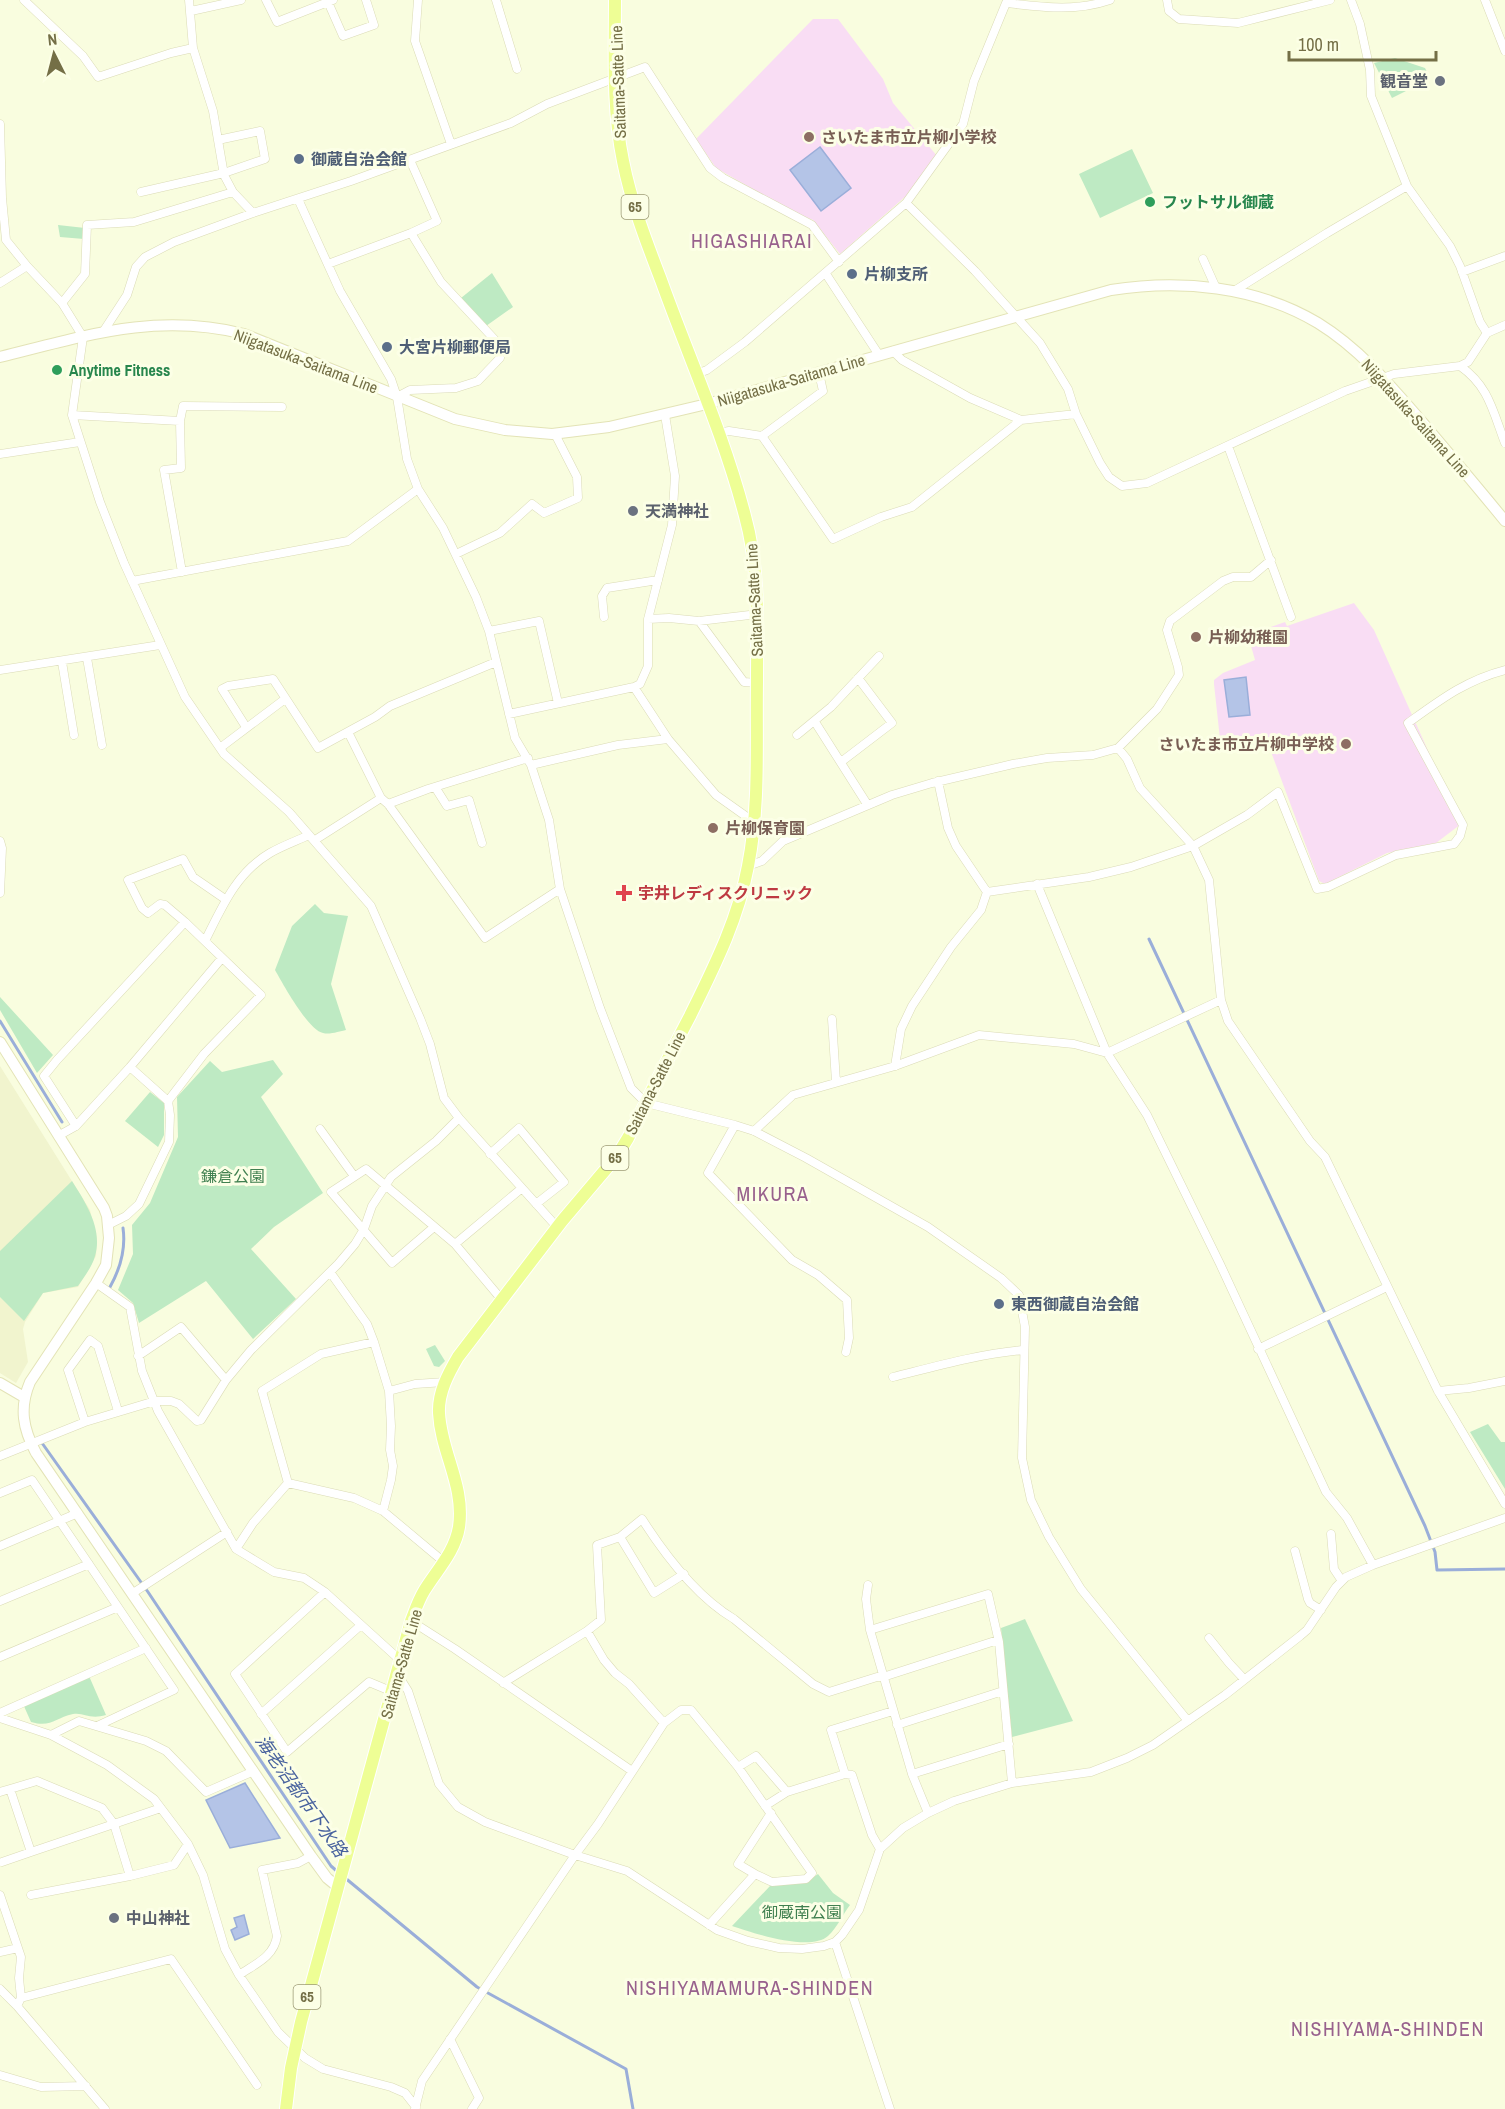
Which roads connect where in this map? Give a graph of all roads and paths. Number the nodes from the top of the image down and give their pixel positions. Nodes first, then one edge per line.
1 (24, 0) edge
2 (189, 0) edge
3 (241, 0) edge
4 (266, 0) edge
5 (305, 0) edge
6 (366, 0) edge
7 (418, 0) edge
8 (496, 0) edge
9 (615, 0) edge
10 (1110, 0) edge
11 (1167, 0) edge
12 (1330, 0) edge
13 (1351, 0) edge
14 (1485, 0) edge
15 (330, 1) edge
16 (1007, 2) edge
17 (309, 10) junction
18 (191, 11) junction
19 (193, 48) junction
20 (1505, 51) edge
21 (517, 69) dead end
22 (615, 78) junction
23 (0, 124) edge
24 (218, 140) junction
25 (451, 144) junction
26 (410, 160) junction
27 (224, 173) junction
28 (1407, 186) junction
29 (141, 192) dead end
30 (233, 192) junction
31 (298, 199) junction
32 (906, 203) junction
33 (253, 213) junction
34 (411, 233) junction
35 (1505, 256) edge
36 (1203, 259) dead end
37 (839, 261) junction
38 (328, 264) junction
39 (27, 266) junction
40 (1462, 272) junction
41 (826, 274) junction
42 (0, 284) edge
43 (1216, 288) junction
44 (1234, 291) junction
45 (62, 303) junction
46 (1016, 316) junction
47 (1505, 325) edge
48 (103, 332) junction
49 (1487, 333) junction
50 (83, 337) junction
51 (893, 351) junction
52 (879, 355) junction
53 (0, 357) edge
54 (1460, 366) junction
55 (819, 373) junction
56 (696, 374) junction
57 (1384, 378) junction
58 (397, 396) junction
59 (707, 404) junction
60 (282, 407) dead end
61 (1076, 414) junction
62 (72, 415) junction
63 (665, 415) junction
64 (1021, 420) junction
65 (180, 422) junction
66 (718, 433) junction
67 (555, 434) junction
68 (762, 436) junction
69 (80, 442) junction
70 (1505, 442) edge
71 (1228, 446) junction
72 (0, 454) edge
73 (418, 489) junction
74 (1505, 521) edge
75 (456, 554) junction
76 (1271, 560) junction
77 (182, 572) junction
78 (658, 580) junction
79 (132, 581) junction
80 (758, 614) junction
81 (604, 617) dead end
82 (1291, 617) dead end
83 (648, 619) junction
84 (699, 621) junction
85 (489, 631) junction
86 (160, 645) junction
87 (879, 657) dead end
88 (87, 658) junction
89 (62, 662) junction
90 (496, 662) junction
91 (0, 670) edge
92 (1505, 670) edge
93 (858, 678) junction
94 (757, 683) junction
95 (634, 687) junction
96 (285, 699) junction
97 (558, 703) junction
98 (509, 714) junction
99 (815, 722) junction
100 (246, 727) junction
101 (348, 732) junction
102 (74, 735) dead end
103 (797, 735) dead end
104 (668, 740) junction
105 (102, 745) dead end
106 (220, 748) junction
107 (1118, 748) junction
108 (530, 761) junction
109 (841, 762) junction
110 (938, 781) junction
111 (435, 787) junction
112 (381, 798) junction
113 (388, 804) junction
114 (867, 804) junction
115 (754, 822) junction
116 (312, 838) junction
117 (0, 841) edge
118 (482, 843) dead end
119 (1193, 846) junction
120 (748, 866) junction
121 (1037, 884) junction
122 (560, 889) junction
123 (987, 892) junction
124 (0, 893) edge
125 (225, 899) junction
126 (185, 922) junction
127 (205, 941) junction
128 (222, 958) junction
129 (1221, 1000) junction
130 (832, 1019) dead end
131 (0, 1042) edge
132 (1107, 1053) junction
133 (895, 1066) junction
134 (130, 1068) junction
135 (836, 1082) junction
136 (168, 1101) junction
137 (646, 1103) junction
138 (459, 1118) junction
139 (735, 1125) junction
140 (76, 1126) junction
141 (320, 1129) dead end
142 (754, 1131) junction
143 (58, 1136) junction
144 (490, 1154) junction
145 (354, 1176) junction
146 (386, 1184) junction
147 (522, 1188) junction
148 (536, 1204) junction
149 (108, 1225) junction
150 (434, 1227) junction
151 (557, 1227) junction
152 (364, 1229) junction
153 (455, 1244) junction
154 (330, 1272) junction
155 (96, 1283) junction
156 (1387, 1287) junction
157 (502, 1300) junction
158 (374, 1342) junction
159 (1258, 1349) junction
160 (1024, 1350) junction
161 (846, 1352) dead end
162 (138, 1356) junction
163 (893, 1377) dead end
164 (226, 1380) junction
165 (1505, 1381) edge
166 (446, 1382) junction
167 (0, 1383) edge
168 (1438, 1391) junction
169 (389, 1392) junction
170 (24, 1397) junction
171 (156, 1401) junction
172 (118, 1411) junction
173 (85, 1422) junction
174 (31, 1443) junction
175 (0, 1456) edge
176 (288, 1483) junction
177 (0, 1493) edge
178 (1505, 1504) edge
179 (383, 1511) junction
180 (78, 1513) junction
181 (1505, 1518) edge
182 (60, 1521) junction
183 (227, 1532) junction
184 (1331, 1534) dead end
185 (620, 1537) junction
186 (0, 1546) edge
187 (236, 1549) junction
188 (1295, 1551) dead end
189 (444, 1562) junction
190 (89, 1564) junction
191 (1373, 1565) junction
192 (684, 1574) junction
193 (1342, 1581) junction
194 (868, 1586) dead end
195 (135, 1591) junction
196 (325, 1592) junction
197 (0, 1601) edge
198 (118, 1607) junction
199 (1321, 1610) junction
200 (411, 1621) junction
201 (361, 1625) junction
202 (870, 1630) junction
203 (587, 1631) junction
204 (1209, 1638) dead end
205 (998, 1640) junction
206 (146, 1648) junction
207 (0, 1657) edge
208 (401, 1661) junction
209 (398, 1675) junction
210 (883, 1677) junction
211 (1244, 1679) junction
212 (503, 1683) junction
213 (1003, 1691) junction
214 (393, 1692) junction
215 (893, 1711) junction
216 (0, 1713) edge
217 (261, 1713) junction
218 (0, 1719) edge
219 (1188, 1721) junction
220 (664, 1723) junction
221 (897, 1725) junction
222 (97, 1726) junction
223 (51, 1735) junction
224 (1009, 1744) junction
225 (738, 1767) junction
226 (254, 1771) junction
227 (632, 1771) junction
228 (845, 1774) junction
229 (912, 1774) junction
230 (1012, 1783) junction
231 (10, 1789) junction
232 (0, 1792) edge
233 (787, 1792) junction
234 (765, 1806) junction
235 (161, 1808) junction
236 (771, 1813) junction
237 (928, 1813) junction
238 (114, 1824) junction
239 (188, 1844) junction
240 (880, 1849) junction
241 (32, 1852) junction
242 (575, 1855) junction
243 (311, 1856) junction
244 (2, 1862) dead end
245 (755, 1874) junction
246 (130, 1876) junction
247 (341, 1877) junction
248 (0, 1895) edge
249 (31, 1895) dead end
250 (709, 1925) junction
251 (835, 1942) junction
252 (18, 1948) junction
253 (0, 1952) edge
254 (238, 1975) junction
255 (0, 1989) edge
256 (19, 2002) junction
257 (450, 2039) junction
258 (294, 2047) junction
259 (0, 2075) edge
260 (257, 2085) dead end
261 (86, 2086) junction
262 (415, 2108) edge
263 (105, 2109) edge
264 (286, 2109) edge
265 (472, 2109) edge
266 (890, 2109) edge

1 - 19 street
2 - 18 street
3 - 18 street
4 - 17 street
5 - 17 street
6 - 15 street
7 - 25 street
8 - 21 street
9 - 22 main road, Saitama-Satte Line / 65
10 - 16 street
11 - 12 street
13 - 28 street
14 - 20 street
15 - 17 street
16 - 32 street
18 - 19 street
19 - 24 street
22 - 25 street
22 - 37 street
22 - 56 main road, Saitama-Satte Line / 65
23 - 39 street
24 - 27 street
24 - 27 street
25 - 26 street
26 - 31 street
26 - 34 street
27 - 29 street
27 - 30 street
28 - 40 street
28 - 44 street
30 - 33 street
30 - 45 street
31 - 33 street
31 - 38 street
32 - 37 street
32 - 46 street
33 - 48 street
34 - 38 street
34 - 58 street
35 - 40 street
36 - 43 street
37 - 41 street
38 - 58 street
39 - 42 street
39 - 45 street
40 - 49 street
41 - 52 street
41 - 56 street
43 - 44 main road, Niigatasuka-Saitama Line
43 - 46 main road, Niigatasuka-Saitama Line
44 - 57 main road, Niigatasuka-Saitama Line
45 - 50 street
46 - 51 main road, Niigatasuka-Saitama Line
46 - 61 street
47 - 49 street
48 - 50 main road, Niigatasuka-Saitama Line
48 - 58 main road, Niigatasuka-Saitama Line
49 - 54 street
50 - 53 main road, Niigatasuka-Saitama Line
50 - 62 street
51 - 52 main road, Niigatasuka-Saitama Line
51 - 64 street
52 - 55 main road, Niigatasuka-Saitama Line
54 - 57 street
54 - 70 street
55 - 59 main road, Niigatasuka-Saitama Line
55 - 68 street
56 - 59 main road, Saitama-Satte Line / 65
57 - 71 street
57 - 74 main road, Niigatasuka-Saitama Line
58 - 67 main road, Niigatasuka-Saitama Line
58 - 73 street
59 - 63 main road, Niigatasuka-Saitama Line
59 - 66 main road, Saitama-Satte Line / 65
60 - 65 street
61 - 64 street
61 - 71 street
62 - 65 street
62 - 69 street
63 - 67 main road, Niigatasuka-Saitama Line
63 - 78 street
64 - 68 street
65 - 77 street
66 - 68 street
66 - 80 main road, Saitama-Satte Line / 65
67 - 75 street
69 - 72 street
69 - 79 street
71 - 76 street
73 - 75 street
73 - 77 street
75 - 85 street
76 - 82 street
76 - 107 street
77 - 79 street
78 - 81 street
78 - 83 street
79 - 86 street
80 - 84 street
80 - 94 main road, Saitama-Satte Line / 65
83 - 84 street
83 - 95 street
84 - 94 street
85 - 90 street
85 - 97 street
86 - 88 street
86 - 106 street
87 - 93 street
88 - 89 street
88 - 105 street
89 - 91 street
89 - 102 street
90 - 98 street
90 - 101 street
92 - 119 street
93 - 99 street
93 - 109 street
94 - 115 main road, Saitama-Satte Line / 65
95 - 97 street
95 - 104 street
96 - 100 street
96 - 100 street
96 - 101 street
97 - 98 street
98 - 108 street
99 - 103 street
99 - 109 street
100 - 106 street
101 - 112 street
104 - 108 street
104 - 115 street
106 - 116 street
107 - 110 street
107 - 119 street
108 - 111 street
108 - 122 street
109 - 114 street
110 - 114 street
110 - 123 street
111 - 113 street
111 - 118 street
112 - 113 street
112 - 116 street
113 - 122 street
114 - 120 street
115 - 120 main road, Saitama-Satte Line / 65
116 - 125 street
116 - 138 street
117 - 124 street
119 - 121 street
119 - 129 street
120 - 137 main road, Saitama-Satte Line / 65
121 - 123 street
121 - 132 street
122 - 137 street
123 - 133 street
125 - 126 street
125 - 127 street
126 - 127 street
126 - 140 street
127 - 128 street
128 - 134 street
128 - 136 street
129 - 132 street
129 - 156 street
130 - 135 street
131 - 143 main road
132 - 133 street
132 - 159 street
133 - 135 street
134 - 136 street
134 - 140 street
135 - 142 street
136 - 149 street
137 - 139 street
137 - 151 main road, Saitama-Satte Line / 65
138 - 144 street
138 - 146 street
139 - 142 street
139 - 161 street
140 - 143 street
141 - 145 street
142 - 160 street
143 - 149 main road
144 - 147 street
144 - 148 street
145 - 146 street
145 - 152 street
146 - 150 street
146 - 152 street
147 - 148 street
147 - 153 street
148 - 151 street
149 - 155 main road
150 - 152 street
150 - 153 street
151 - 157 main road, Saitama-Satte Line / 65
152 - 154 street
153 - 157 street
154 - 158 street
154 - 164 street
155 - 162 street
155 - 170 main road
156 - 159 street
156 - 168 street
157 - 166 main road, Saitama-Satte Line / 65
158 - 169 street
158 - 176 street
159 - 191 street
160 - 163 street
160 - 219 street
162 - 164 street
162 - 171 street
164 - 171 street
165 - 168 street
166 - 169 street
166 - 189 main road, Saitama-Satte Line / 65
167 - 170 main road
168 - 178 street
169 - 179 street
170 - 174 main road
171 - 172 street
171 - 183 street
172 - 173 street
172 - 173 street
173 - 174 street
174 - 175 street
174 - 180 main road
176 - 179 street
176 - 187 street
177 - 182 street
179 - 189 street
180 - 182 street
180 - 195 main road
181 - 191 street
182 - 186 street
182 - 190 street
183 - 187 street
183 - 195 street
184 - 193 street
185 - 192 street
185 - 192 street
185 - 203 street
187 - 196 street
188 - 199 street
189 - 200 main road, Saitama-Satte Line / 65
190 - 197 street
190 - 198 street
191 - 193 street
192 - 210 street
193 - 199 street
194 - 202 street
195 - 226 main road
196 - 201 street
196 - 217 street
198 - 206 street
198 - 207 street
199 - 211 street
200 - 208 main road, Saitama-Satte Line / 65
200 - 212 street
201 - 208 street
201 - 217 street
202 - 205 street
202 - 210 street
203 - 212 street
203 - 220 street
204 - 211 street
205 - 210 street
205 - 213 street
206 - 216 street
206 - 222 street
208 - 209 main road, Saitama-Satte Line / 65
209 - 214 main road, Saitama-Satte Line / 65
209 - 242 street
210 - 215 street
211 - 219 street
212 - 227 street
213 - 221 street
213 - 224 street
214 - 217 street
214 - 247 main road, Saitama-Satte Line / 65
215 - 221 street
215 - 228 street
218 - 223 street
219 - 230 street
220 - 225 street
220 - 227 street
221 - 229 street
222 - 223 street
222 - 226 street
223 - 235 street
224 - 229 street
224 - 230 street
225 - 233 street
225 - 234 street
226 - 243 main road
227 - 242 street
228 - 233 street
228 - 240 street
229 - 237 street
230 - 237 street
231 - 232 street
231 - 238 street
231 - 241 street
233 - 234 street
234 - 236 street
235 - 238 street
235 - 239 street
236 - 245 street
236 - 245 street
237 - 240 street
238 - 241 street
238 - 246 street
239 - 246 street
239 - 254 street
240 - 251 street
241 - 244 street
242 - 250 street
242 - 257 street
243 - 247 main road
243 - 254 street
245 - 250 street
246 - 249 street
247 - 258 main road, Saitama-Satte Line / 65
248 - 252 street
250 - 251 street
251 - 266 street
252 - 253 street
252 - 256 street
254 - 258 street
255 - 256 street
256 - 260 street
256 - 261 street
257 - 262 street
257 - 265 street
258 - 262 street
258 - 264 main road, Saitama-Satte Line / 65
259 - 261 street
261 - 263 street

